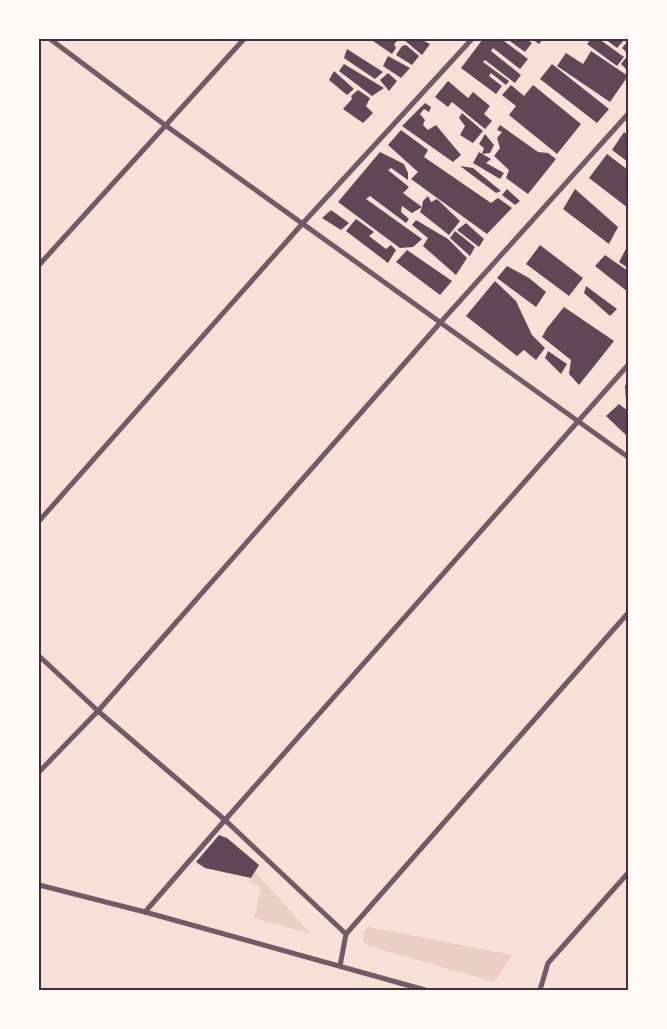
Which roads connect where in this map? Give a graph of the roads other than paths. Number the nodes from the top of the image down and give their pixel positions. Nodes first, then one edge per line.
1 (50, 39) edge
2 (244, 39) edge
3 (472, 39) edge
4 (628, 114) edge
5 (165, 125) junction
6 (303, 223) junction
7 (39, 265) edge
8 (440, 324) junction
9 (628, 365) edge
10 (578, 422) junction
11 (628, 457) edge
12 (39, 521) edge
13 (628, 613) edge
14 (39, 656) edge
15 (98, 710) junction
16 (39, 772) edge
17 (224, 820) junction
18 (628, 873) edge
19 (39, 885) edge
20 (145, 912) junction
21 (346, 934) junction
22 (340, 966) junction
23 (425, 990) edge
24 (540, 990) edge

1 - 5 street
2 - 5 street
3 - 6 street
4 - 8 street
5 - 6 street
5 - 7 street
6 - 8 street
6 - 12 street
8 - 10 street
8 - 15 street
9 - 10 street
10 - 11 street
10 - 17 street
13 - 21 street
14 - 15 street
15 - 16 street
15 - 17 street
17 - 20 street
17 - 21 street
18 - 24 street
19 - 20 street
20 - 22 street
21 - 22 street
22 - 23 street

